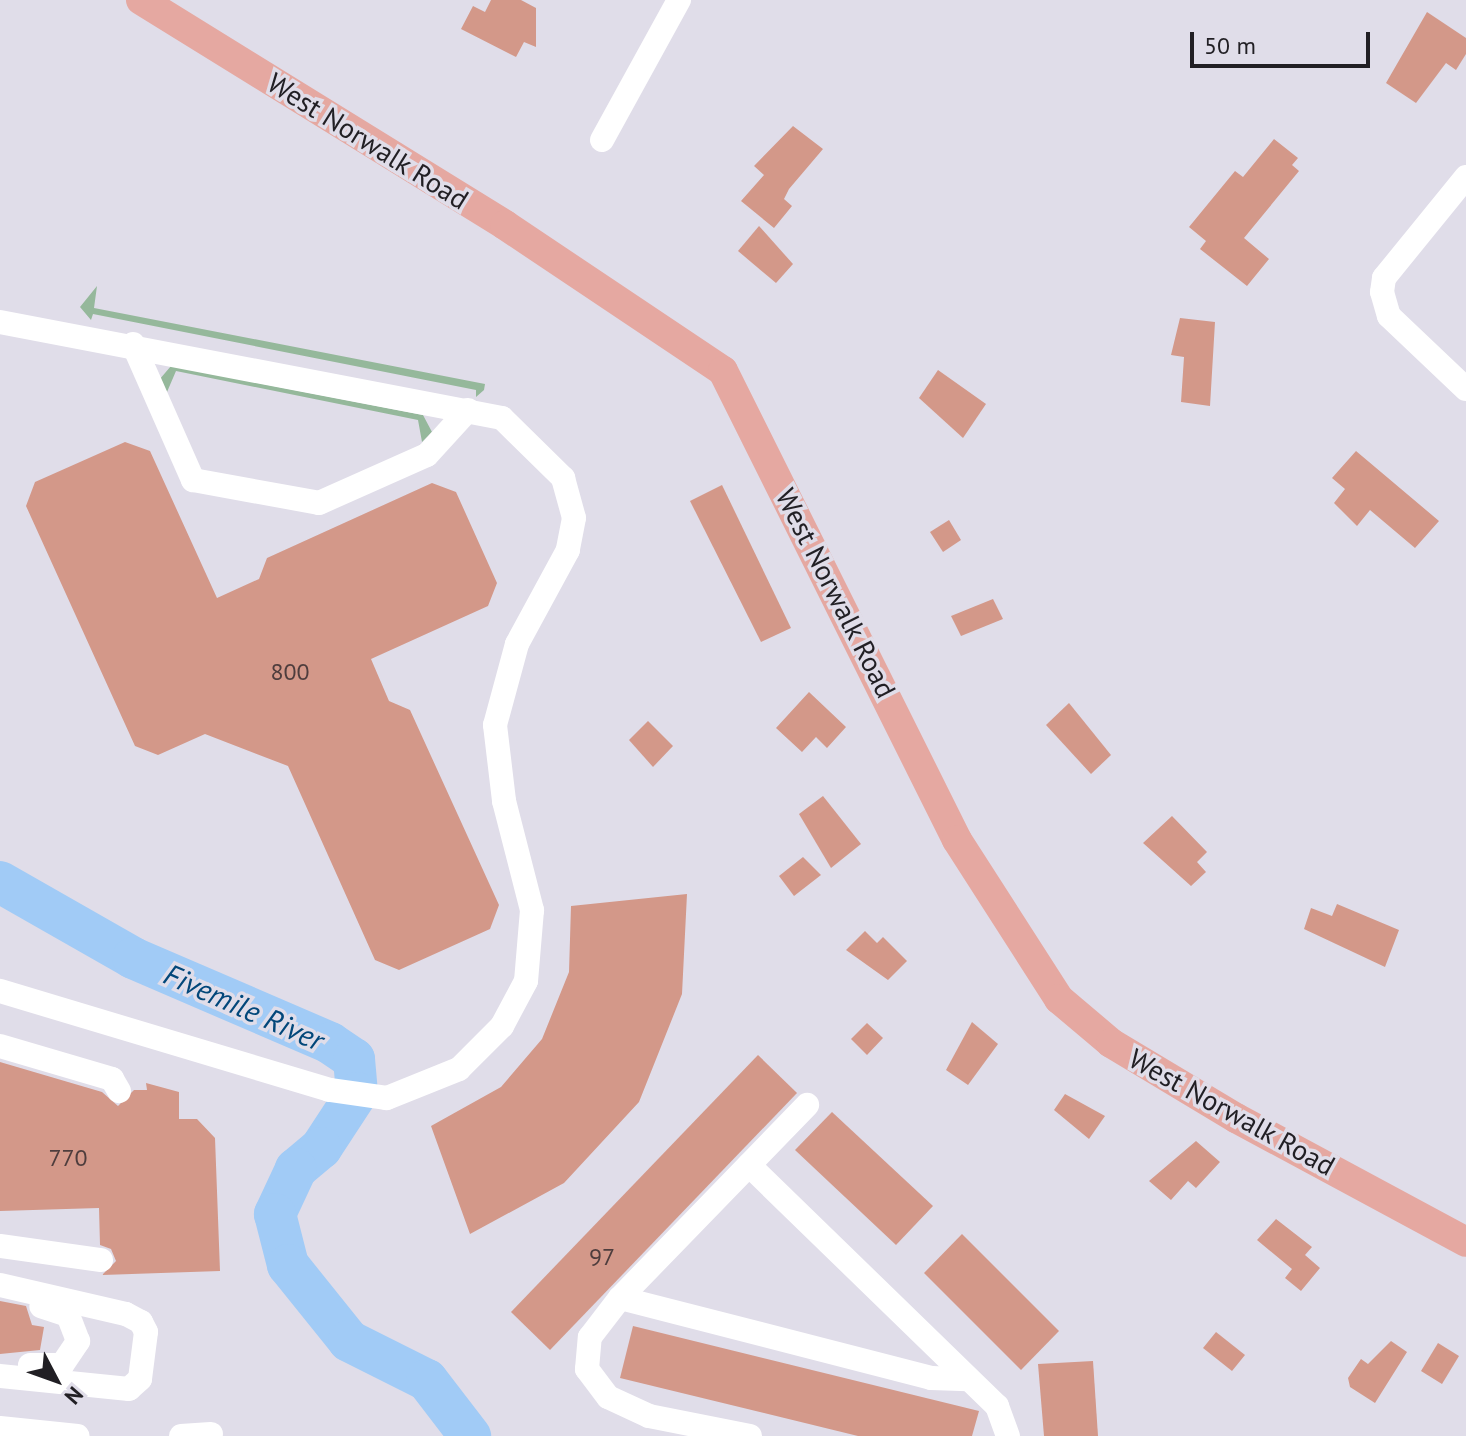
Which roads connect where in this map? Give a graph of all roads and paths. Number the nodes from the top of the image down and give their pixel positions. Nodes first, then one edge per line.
1 (141, 0) edge
2 (679, 0) edge
3 (602, 140) dead end
4 (1466, 177) edge
5 (0, 322) edge
6 (133, 344) junction
7 (1466, 389) edge
8 (468, 410) junction
9 (0, 991) edge
10 (0, 1046) edge
11 (119, 1091) dead end
12 (807, 1105) dead end
13 (749, 1165) junction
14 (1466, 1242) edge
15 (0, 1246) edge
16 (101, 1260) dead end
17 (0, 1285) edge
18 (620, 1298) junction
19 (0, 1299) edge
20 (0, 1362) edge
21 (0, 1376) edge
22 (968, 1379) junction
23 (0, 1428) edge
24 (211, 1434) edge
25 (78, 1436) edge
26 (181, 1436) edge
27 (750, 1436) edge
28 (1008, 1436) edge

1 - 14 main road, West Norwalk Road
2 - 3 street
4 - 7 street
5 - 6 street
6 - 8 street
6 - 8 street
8 - 9 street
10 - 11 street
12 - 13 street
13 - 18 street
13 - 22 street
15 - 16 street
17 - 21 street
18 - 22 street
18 - 27 street
19 - 20 street
22 - 28 street
23 - 25 street
24 - 26 street

